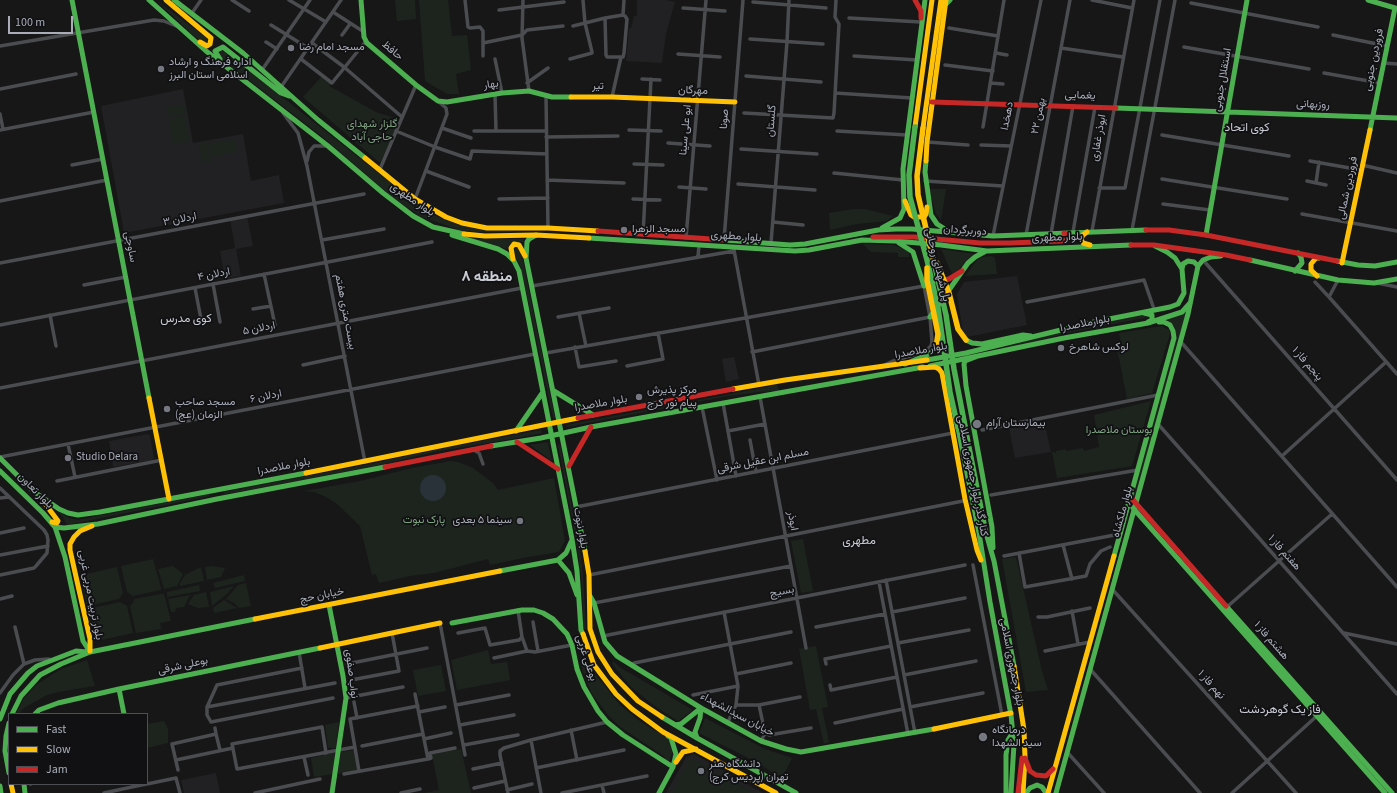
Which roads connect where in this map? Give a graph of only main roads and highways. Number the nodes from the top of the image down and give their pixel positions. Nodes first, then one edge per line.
1 (72, 0) edge
2 (149, 0) edge
3 (166, 0) edge
4 (174, 0) edge
5 (361, 0) edge
6 (915, 0) edge
7 (925, 0) edge
8 (932, 0) edge
9 (1247, 0) edge
10 (1368, 0) edge
11 (946, 1) edge
12 (1396, 8) edge
13 (922, 22) junction
14 (186, 33) junction
15 (226, 67) junction
16 (546, 96) joint
17 (294, 98) junction
18 (650, 99) joint
19 (438, 101) joint
20 (735, 102) road end
21 (932, 102) junction
22 (1228, 111) junction
23 (1372, 117) junction
24 (1397, 118) edge
25 (904, 199) junction
26 (928, 200) junction
27 (433, 227) junction
28 (878, 230) junction
29 (1090, 231) junction
30 (1062, 233) junction
31 (958, 234) junction
32 (536, 235) junction
33 (1206, 235) junction
34 (862, 240) junction
35 (895, 241) junction
36 (1154, 245) junction
37 (1096, 246) junction
38 (986, 251) junction
39 (1298, 253) junction
40 (1226, 255) junction
41 (933, 256) junction
42 (526, 258) junction
43 (1322, 258) junction
44 (927, 260) junction
45 (514, 261) junction
46 (1397, 262) edge
47 (1342, 263) junction
48 (1198, 266) junction
49 (1182, 269) junction
50 (1295, 270) junction
51 (962, 271) junction
52 (1316, 279) junction
53 (1397, 279) edge
54 (1190, 302) junction
55 (1131, 314) junction
56 (930, 317) road end
57 (1148, 323) junction
58 (1031, 336) junction
59 (978, 356) junction
60 (905, 364) junction
61 (920, 368) junction
62 (786, 380) junction
63 (966, 386) junction
64 (945, 389) junction
65 (554, 391) junction
66 (543, 392) junction
67 (788, 392) junction
68 (593, 415) junction
69 (559, 419) junction
70 (549, 421) junction
71 (591, 427) junction
72 (516, 431) junction
73 (562, 433) junction
74 (551, 435) junction
75 (563, 441) junction
76 (517, 442) junction
77 (553, 444) junction
78 (0, 457) edge
79 (568, 466) junction
80 (558, 469) junction
81 (0, 471) edge
82 (216, 490) junction
83 (33, 491) junction
84 (1130, 496) junction
85 (169, 499) junction
86 (217, 499) junction
87 (1136, 502) junction
88 (1128, 503) junction
89 (51, 504) joint
90 (1134, 509) junction
91 (51, 521) junction
92 (98, 524) junction
93 (55, 527) junction
94 (979, 533) joint
95 (986, 533) joint
96 (572, 540) junction
97 (558, 560) junction
98 (994, 561) junction
99 (984, 566) junction
100 (578, 596) junction
101 (590, 596) junction
102 (329, 605) junction
103 (1226, 609) junction
104 (440, 623) road end
105 (452, 623) dead end
106 (590, 629) junction
107 (581, 630) junction
108 (593, 638) junction
109 (584, 640) junction
110 (83, 641) junction
111 (338, 644) junction
112 (76, 651) junction
113 (90, 652) junction
114 (1017, 683) junction
115 (1006, 685) junction
116 (119, 689) junction
117 (1076, 694) junction
118 (1083, 697) junction
119 (702, 708) junction
120 (12, 713) edge
121 (36, 713) edge
122 (124, 713) edge
123 (1011, 713) junction
124 (1319, 714) junction
125 (1070, 717) junction
126 (1077, 717) junction
127 (0, 719) edge
128 (675, 725) junction
129 (8, 727) edge
130 (1014, 731) junction
131 (663, 732) junction
132 (1024, 734) junction
133 (697, 738) junction
134 (697, 749) junction
135 (1025, 758) junction
136 (1055, 766) junction
137 (673, 767) junction
138 (8, 768) edge
139 (0, 786) edge
140 (1, 793) edge
141 (332, 793) edge
142 (659, 793) edge
143 (776, 793) edge
144 (796, 793) edge
145 (1006, 793) edge
146 (1011, 793) edge
147 (1018, 793) edge
148 (1025, 793) edge
149 (1047, 793) edge
150 (1056, 793) edge
151 (1385, 793) edge
152 (1392, 793) edge

1 - 85 main road, ساوجی
2 - 14 main road, بلوار مطهری
3 - 14 main road
4 - 17 main road, بلوار مطهری
5 - 19 main road, حافظ
6 - 13 main road
7 - 13 main road
8 - 44 main road, پل شهدای روحانی, bridge
9 - 22 main road, استقلال جنوبی
10 - 12 main road
11 - 21 main road
11 - 41 main road, پل شهدای روحانی, bridge
12 - 23 main road, فروردین جنوبی
13 - 25 main road
14 - 15 main road, بلوار مطهری
15 - 17 main road
15 - 27 main road, بلوار مطهری
16 - 18 main road, تیر
16 - 19 main road, بهار
17 - 28 main road, بلوار مطهری
18 - 20 main road, مهرگان
21 - 22 main road, یغمایی
21 - 26 main road
22 - 23 main road, روزبهانی
22 - 33 main road, استقلال جنوبی
23 - 24 main road, روزبهانی
23 - 47 main road, فروردین شمالی
25 - 26 main road
25 - 28 main road
26 - 31 main road
27 - 32 main road, بلوار مطهری
27 - 45 main road
28 - 31 main road, بلوار مطهری
29 - 30 main road, بلوار مطهری
29 - 33 main road, بلوار مطهری
29 - 37 main road
30 - 31 main road, بلوار مطهری
30 - 34 main road, دوربرگردان
32 - 34 main road, بلوار مطهری
32 - 42 main road
33 - 39 main road, بلوار مطهری
34 - 35 main road, بلوار مطهری
35 - 38 main road, بلوار مطهری
35 - 51 main road
36 - 37 main road, بلوار مطهری
36 - 40 main road, بلوار مطهری
36 - 49 main road
37 - 38 main road, بلوار مطهری
38 - 51 main road
39 - 43 main road, بلوار مطهری
39 - 50 main road
40 - 48 main road, بلوار ملکشاه
40 - 50 main road, بلوار مطهری
41 - 58 main road, bridge
41 - 95 main road, پل شهدای روحانی, bridge
42 - 45 main road
42 - 65 main road, بلوار نبوت
43 - 47 main road, بلوار مطهری
43 - 52 main road
44 - 60 main road, bridge
44 - 94 main road, پل شهدای روحانی, bridge
45 - 66 main road, بلوار نبوت
46 - 47 main road, بلوار مطهری
48 - 49 main road
48 - 54 main road, بلوار ملکشاه
49 - 55 main road, بلوار ملاصدرا
50 - 52 main road, بلوار مطهری
51 - 56 main road
52 - 53 main road, بلوار مطهری
54 - 57 main road, بلوارملاصدرا
54 - 87 main road, بلوار ملکشاه
55 - 57 main road
55 - 58 main road, بلوار ملاصدرا
57 - 59 main road, بلوارملاصدرا
57 - 84 main road, بلوار ملکشاه
58 - 60 main road, بلوار ملاصدرا
59 - 61 main road, بلوار ملاصدرا
59 - 63 main road, کنار گذر بلوار جمهوری اسلامی
60 - 62 main road, بلوار ملاصدرا
61 - 64 main road, کنار گذر بلوار جمهوری اسلامی
61 - 67 main road, بلوار ملاصدرا
62 - 67 main road
62 - 68 main road, بلوار ملاصدرا
63 - 64 main road
63 - 98 main road, کنار گذر بلوار جمهوری اسلامی
64 - 99 main road, کنار گذر بلوار جمهوری اسلامی
65 - 68 main road
65 - 69 main road, بلوار نبوت
66 - 70 main road, بلوار نبوت
66 - 72 main road
67 - 71 main road, بلوار ملاصدرا
68 - 69 main road, بلوار ملاصدرا
69 - 70 main road, بلوار ملاصدرا
69 - 73 main road, بلوار نبوت
70 - 72 main road, بلوار ملاصدرا
70 - 74 main road, بلوار نبوت
71 - 73 main road, بلوار ملاصدرا
71 - 79 main road
72 - 82 main road, بلوار ملاصدرا
73 - 74 main road, بلوار ملاصدرا
73 - 75 main road, بلوار نبوت
74 - 76 main road, بلوار ملاصدرا
74 - 77 main road, بلوار نبوت
75 - 77 main road
75 - 79 main road, بلوار نبوت
76 - 80 main road
76 - 86 main road, بلوار ملاصدرا
77 - 80 main road, بلوار نبوت
78 - 83 main road, بلوار تعاون
79 - 101 main road, بلوار نبوت
80 - 96 main road, بلوار نبوت
81 - 91 main road, بلوار تعاون
82 - 85 main road, بلوار ملاصدرا
82 - 86 main road
83 - 89 main road, بلوار تعاون
83 - 91 main road
84 - 87 main road, هشتم فاز ۱
84 - 88 main road, بلوار ملکشاه
85 - 89 main road, بلوار ملاصدرا
86 - 92 main road, بلوار ملاصدرا
87 - 90 main road, بلوار ملکشاه
87 - 103 main road, هشتم فاز ۱
88 - 90 main road, هشتم فاز ۱
88 - 117 main road, بلوار ملکشاه
90 - 103 main road, هشتم فاز ۱
90 - 118 main road, بلوار ملکشاه
91 - 93 main road, بلوار تعاون
92 - 93 main road, بلوار ملاصدرا
92 - 113 main road, بلوار تربیت مربی غربی
93 - 110 main road, بلوار تربیت مربی غربی
94 - 99 main road, بلوار جمهوری اسلامی
95 - 98 main road, بلوار جمهوری اسلامی
96 - 97 main road
96 - 100 main road, بلوار نبوت
97 - 100 main road
97 - 102 main road, خیابان حج
98 - 114 main road, بلوار جمهوری اسلامی
99 - 115 main road, بلوار جمهوری اسلامی
100 - 107 main road, بلوار نبوت
101 - 106 main road, بلوار نبوت
101 - 119 main road, خیابان سیدالشهداء
102 - 111 main road, نواب صفوی
102 - 113 main road, خیابان حج
103 - 124 main road, هشتم فاز ۱
104 - 111 main road
105 - 137 main road, بوعلی غربی
106 - 107 main road
106 - 108 main road, بلوار نبوت
107 - 109 main road, بلوار نبوت
108 - 109 main road
108 - 128 main road, بلوار نبوت
109 - 131 main road, بلوار نبوت
110 - 112 main road
110 - 113 main road, بلوار تربیت مربی غربی
111 - 116 main road, بوعلی شرقی
111 - 141 main road, نواب صفوی
112 - 113 main road
112 - 127 main road
113 - 120 main road
114 - 115 main road
114 - 132 main road, بلوار جمهوری اسلامی
115 - 123 main road, بلوار جمهوری اسلامی
116 - 121 main road, بوعلی شرقی
116 - 122 main road
117 - 118 main road
117 - 125 main road, بلوار ملکشاه
118 - 126 main road, بلوار ملکشاه
119 - 123 main road, خیابان سیدالشهداء
119 - 128 main road
119 - 133 main road
123 - 130 main road, بلوار جمهوری اسلامی
124 - 151 main road, هشتم فاز ۱
124 - 152 main road, هشتم فاز ۱
125 - 126 main road
125 - 136 main road, بلوار ملکشاه
126 - 150 main road, بلوار ملکشاه
128 - 133 main road, بلوار نبوت
129 - 138 main road
130 - 145 main road
130 - 146 main road, بلوار جمهوری اسلامی
131 - 134 main road, بلوار نبوت
131 - 137 main road
132 - 135 main road, بلوار جمهوری اسلامی
132 - 147 main road
133 - 144 main road, بلوار نبوت
134 - 137 main road
134 - 143 main road, بلوار نبوت
135 - 136 main road
135 - 148 main road, بلوار جمهوری اسلامی
136 - 149 main road, بلوار ملکشاه
137 - 142 main road
139 - 140 main road
148 - 149 main road

